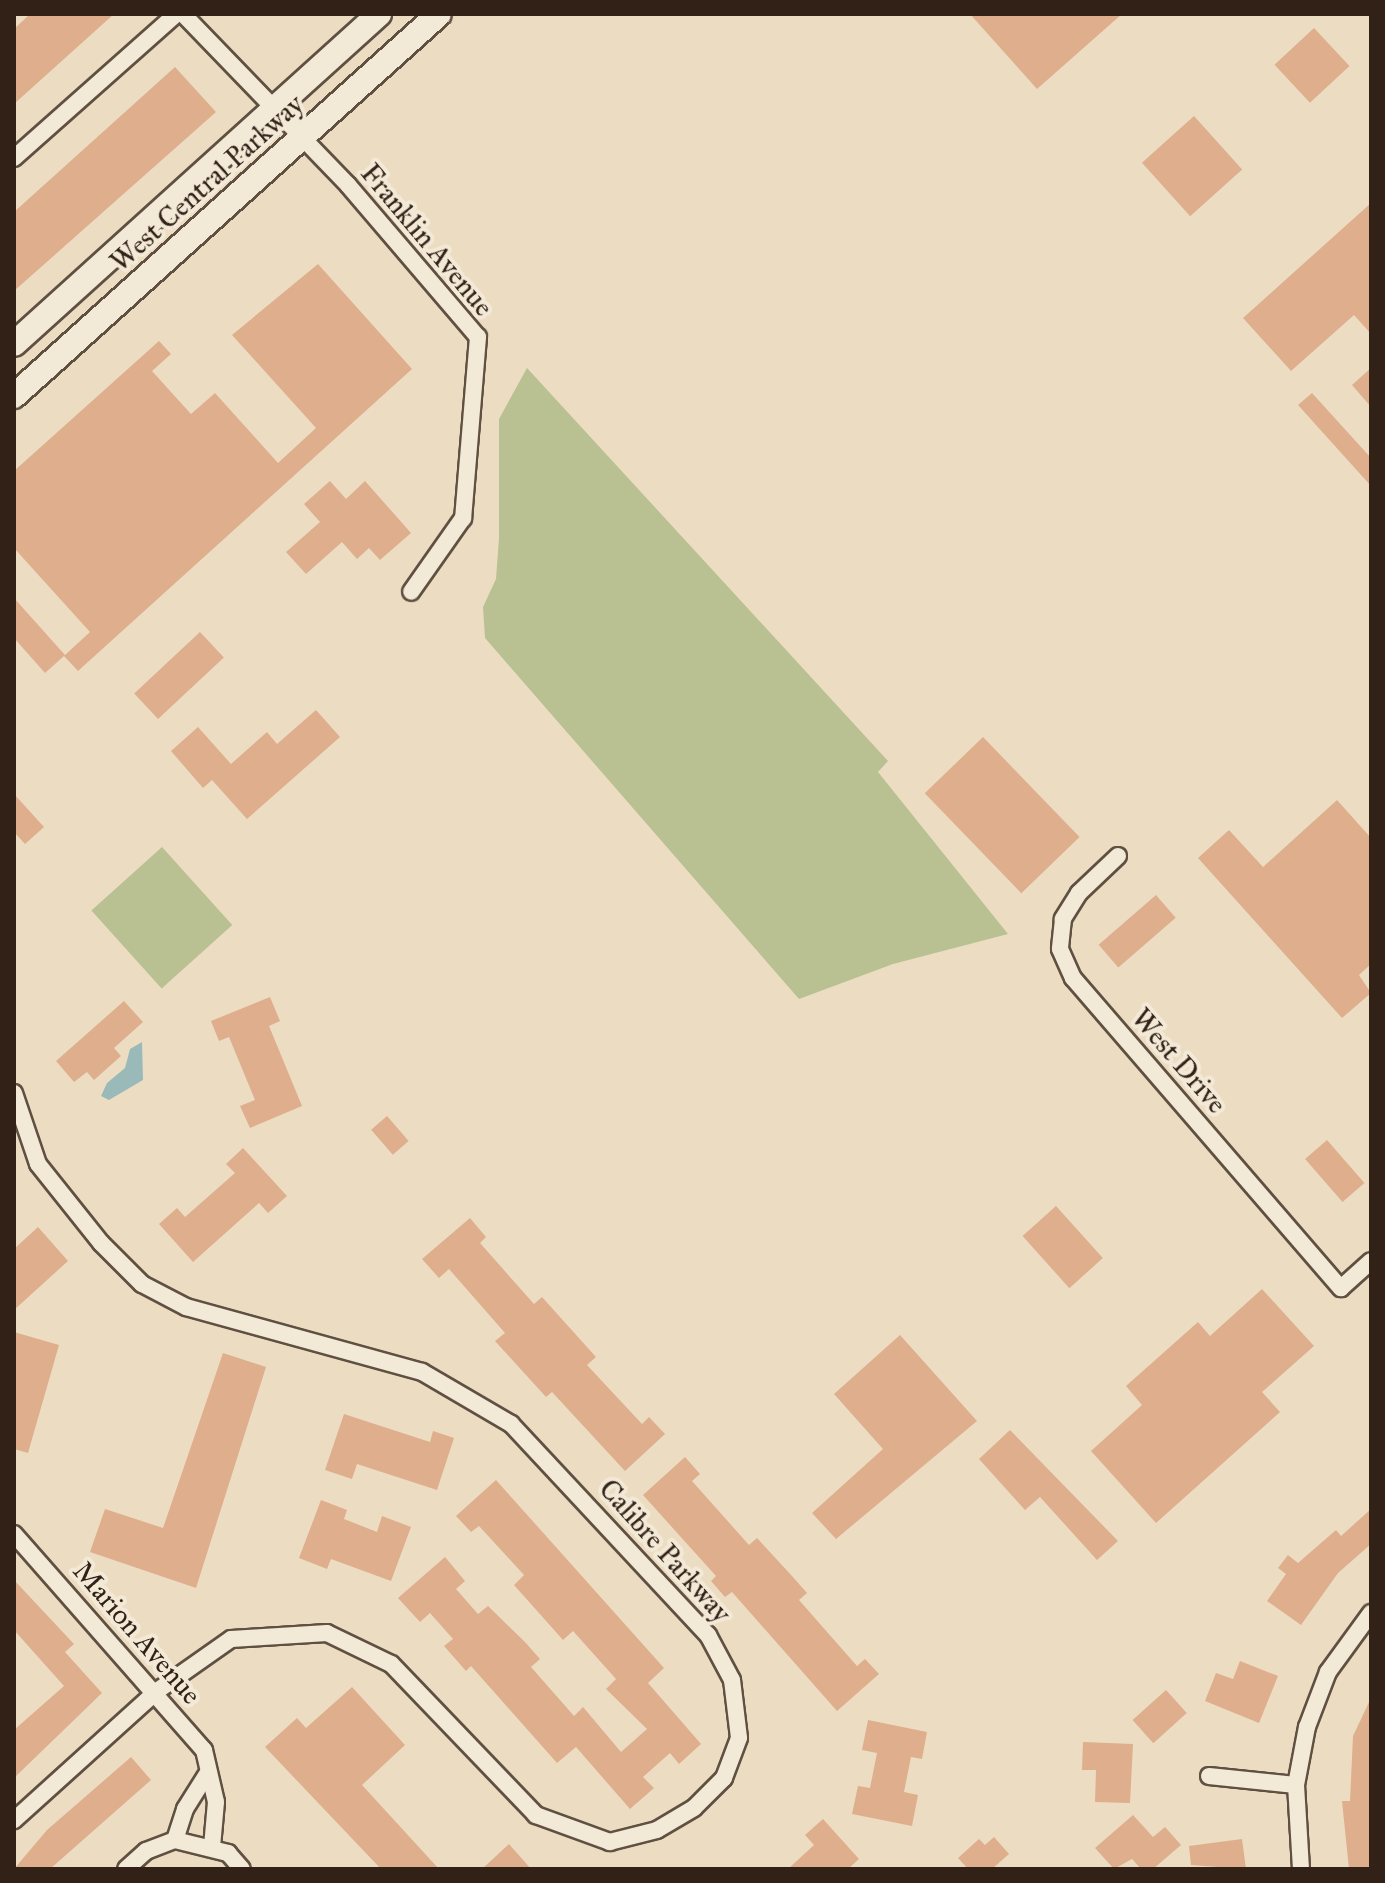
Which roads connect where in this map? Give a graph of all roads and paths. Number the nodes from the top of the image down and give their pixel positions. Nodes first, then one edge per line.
1 (176, 14) edge
2 (183, 14) edge
3 (379, 14) edge
4 (439, 14) edge
5 (274, 109) junction
6 (302, 139) junction
7 (14, 158) edge
8 (14, 344) edge
9 (14, 396) edge
10 (411, 592) dead end
11 (1118, 856) dead end
12 (14, 1093) edge
13 (1371, 1261) edge
14 (14, 1534) edge
15 (1371, 1613) edge
16 (157, 1691) junction
17 (207, 1774) junction
18 (1209, 1776) dead end
19 (1296, 1785) junction
20 (14, 1820) edge
21 (175, 1840) junction
22 (212, 1847) junction
23 (126, 1869) edge
24 (242, 1869) edge
25 (1301, 1869) edge

1 - 7 street
2 - 5 street, Franklin Avenue
3 - 5 main road, West Central Parkway
4 - 6 main road, West Central Parkway
5 - 6 street, Franklin Avenue
5 - 8 main road, West Central Parkway
6 - 9 main road, West Central Parkway
6 - 10 street, Franklin Avenue
11 - 13 street, West Drive
12 - 16 street, Calibre Parkway
14 - 16 street, Marion Avenue
15 - 19 street
16 - 17 street, Marion Avenue
16 - 20 street, Calibre Parkway
17 - 21 street
17 - 22 street, Marion Avenue
18 - 19 street
19 - 25 street
21 - 22 street
21 - 23 street
22 - 24 street

